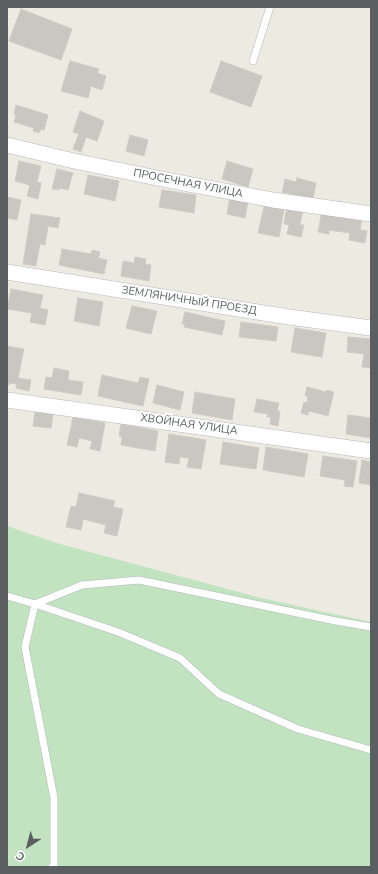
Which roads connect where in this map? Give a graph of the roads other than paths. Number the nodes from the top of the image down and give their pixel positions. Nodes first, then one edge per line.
1 (270, 7) edge
2 (253, 61) dead end
3 (7, 145) edge
4 (371, 214) edge
5 (7, 272) edge
6 (371, 328) edge
7 (7, 400) edge
8 (371, 451) edge
9 (7, 596) edge
10 (34, 604) junction
11 (371, 627) edge
12 (371, 750) edge
13 (52, 867) edge

1 - 2 lane
3 - 4 street, ПРОСЕЧНАЯ УЛИЦА
5 - 6 street, ЗЕМЛЯНИЧНЫЙ ПРОЕЗД
7 - 8 street, ХВОЙНАЯ УЛИЦА
9 - 10 lane
10 - 11 lane
10 - 12 lane
10 - 13 lane

